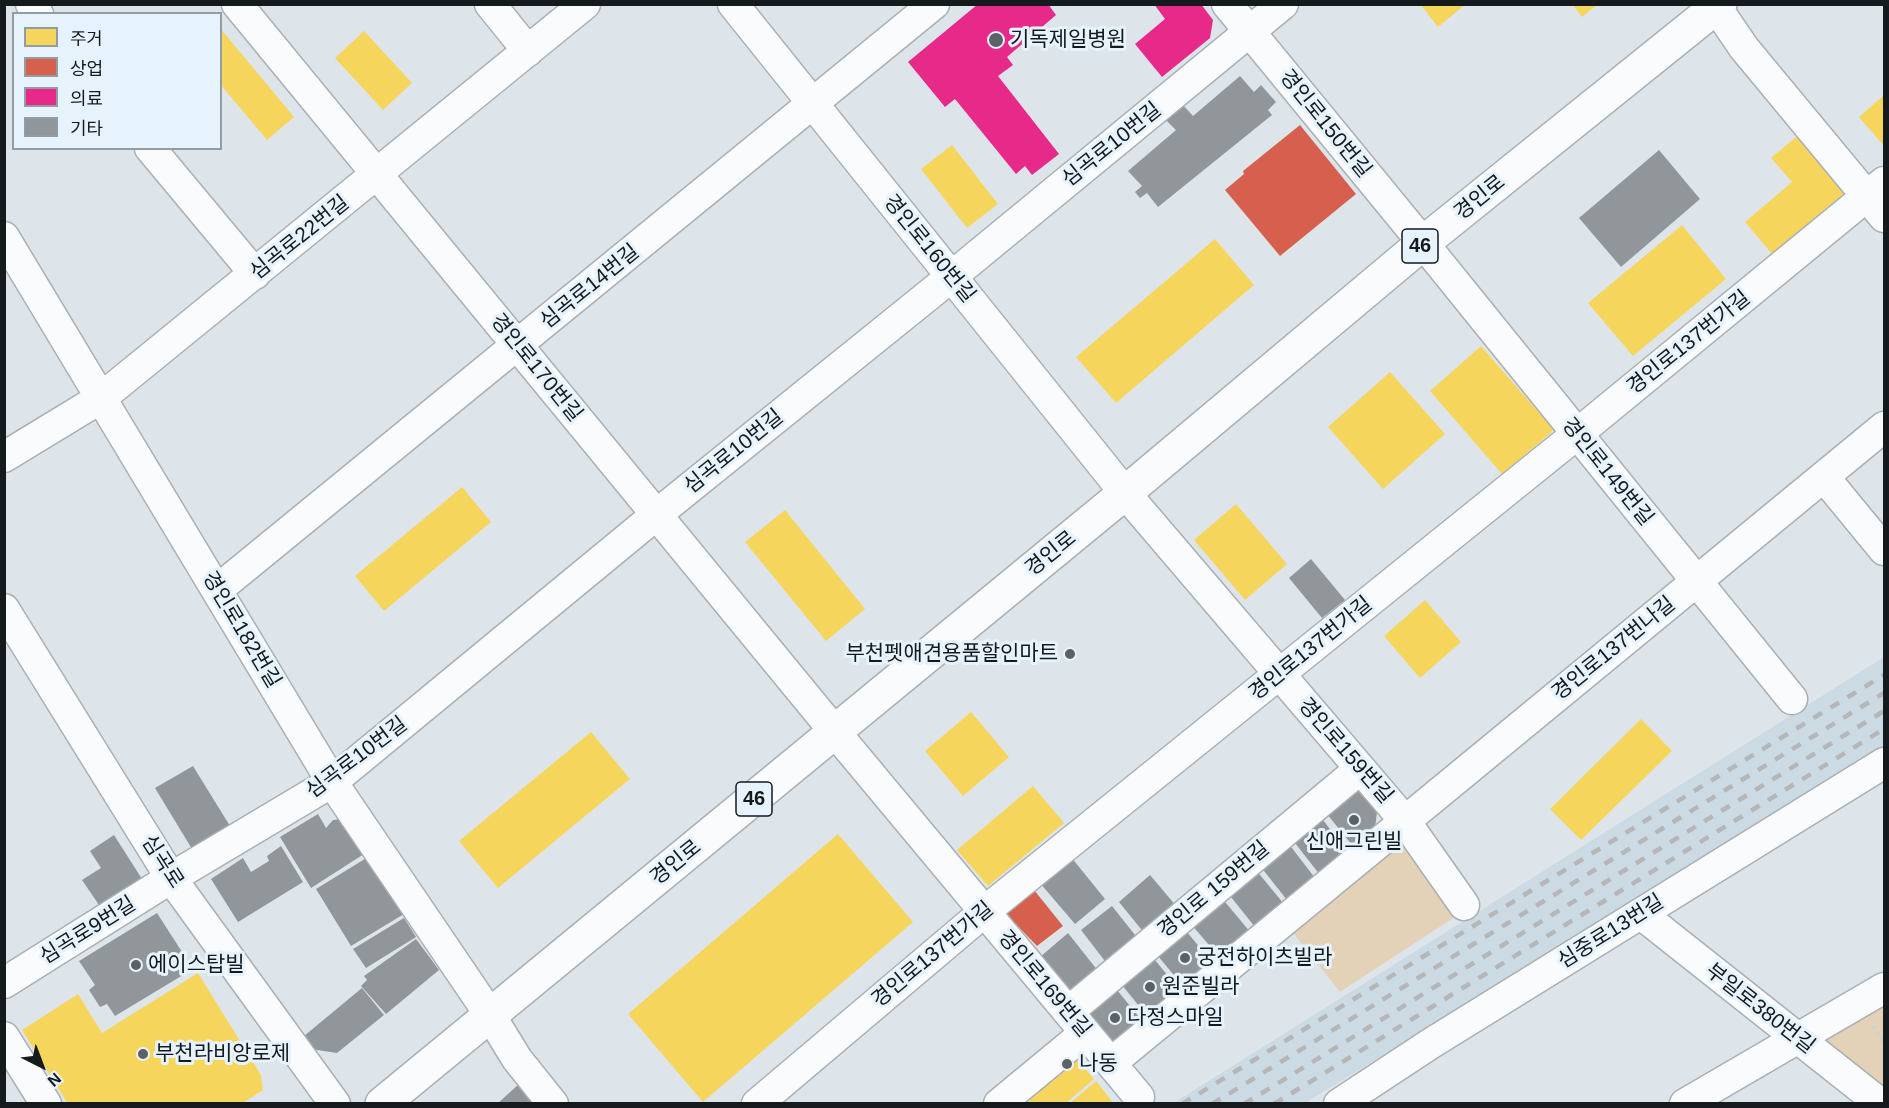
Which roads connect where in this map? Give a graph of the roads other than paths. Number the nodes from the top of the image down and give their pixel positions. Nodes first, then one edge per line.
1 (237, 4) edge
2 (490, 4) edge
3 (585, 4) edge
4 (733, 4) edge
5 (934, 4) edge
6 (1227, 4) edge
7 (1283, 4) edge
8 (1717, 5) edge
9 (1250, 32) junction
10 (528, 51) junction
11 (812, 104) junction
12 (152, 150) edge
13 (377, 175) junction
14 (1879, 199) edge
15 (4, 237) edge
16 (1424, 243) junction
17 (255, 274) junction
18 (951, 277) junction
19 (518, 346) junction
20 (101, 398) junction
21 (1884, 427) edge
22 (1577, 434) junction
23 (4, 457) edge
24 (1824, 477) junction
25 (1125, 493) junction
26 (656, 515) junction
27 (1884, 550) edge
28 (1696, 582) junction
29 (217, 590) junction
30 (4, 609) edge
31 (1279, 675) junction
32 (1792, 699) dead end
33 (835, 732) junction
34 (1884, 763) edge
35 (1360, 769) junction
36 (332, 782) junction
37 (1405, 821) junction
38 (171, 879) junction
39 (1464, 905) dead end
40 (984, 912) junction
41 (1641, 914) junction
42 (4, 983) edge
43 (1884, 988) edge
44 (490, 1015) junction
45 (1077, 1022) junction
46 (4, 1037) edge
47 (1796, 1038) junction
48 (1111, 1063) junction
49 (1139, 1097) dead end
50 (46, 1104) edge
51 (335, 1104) edge
52 (382, 1104) edge
53 (553, 1104) edge
54 (756, 1104) edge
55 (999, 1104) edge
56 (1339, 1104) edge
57 (1685, 1104) edge
58 (1881, 1104) edge

1 - 13 street, 경인로170번길
2 - 10 street
3 - 10 street, 심곡로22번길
4 - 11 street, 경인로160번길
5 - 11 street, 심곡로14번길
6 - 9 street, 경인로150번길
7 - 9 street, 심곡로10번길
8 - 14 street
8 - 16 main road, 경인로 / 46
9 - 16 street, 경인로150번길
9 - 18 street, 심곡로10번길
10 - 13 street, 심곡로22번길
11 - 18 street, 경인로160번길
11 - 19 street, 심곡로14번길
12 - 17 street
13 - 17 street, 심곡로22번길
13 - 19 street, 경인로170번길
14 - 22 street, 경인로137번가길
15 - 20 street, 경인로182번길
16 - 22 street, 경인로149번길
16 - 25 main road, 경인로 / 46
17 - 20 street, 심곡로22번길
18 - 25 street, 경인로160번길
18 - 26 street, 심곡로10번길
19 - 26 street, 경인로170번길
19 - 29 street, 심곡로14번길
20 - 23 street, 심곡로22번길
20 - 29 street, 경인로182번길
21 - 24 street, 경인로137번나길
22 - 28 street, 경인로149번길
22 - 31 street, 경인로137번가길
24 - 27 street
24 - 28 street, 경인로137번나길
25 - 31 street, 경인로159번길
25 - 33 main road, 경인로 / 46
26 - 33 street, 경인로170번길
26 - 36 street, 심곡로10번길
28 - 32 street, 경인로149번길
28 - 37 street, 경인로137번나길
29 - 36 street, 경인로182번길
30 - 38 street, 심곡로
31 - 35 street, 경인로159번길
31 - 40 street, 경인로137번가길
33 - 40 street, 경인로169번길
33 - 44 main road, 경인로 / 46
34 - 41 street, 심중로13번길
35 - 37 street, 경인로159번길
35 - 45 street, 경인로 159번길
36 - 38 street, 심곡로10번길
36 - 44 street, 경인로182번길
37 - 39 street, 경인로159번길
37 - 48 street, 경인로137번나길
38 - 42 street, 심곡로9번길
38 - 51 street, 심곡로
40 - 45 street, 경인로169번길
40 - 54 street, 경인로137번가길
41 - 47 street, 부일로380번길
41 - 56 street, 심중로13번길
43 - 47 street
44 - 52 main road, 경인로 / 46
44 - 53 street, 경인로182번길
45 - 48 street, 경인로169번길
45 - 55 street, 경인로 159번길
46 - 50 street
47 - 57 street
47 - 58 street, 부일로380번길
48 - 49 street, 경인로169번길

